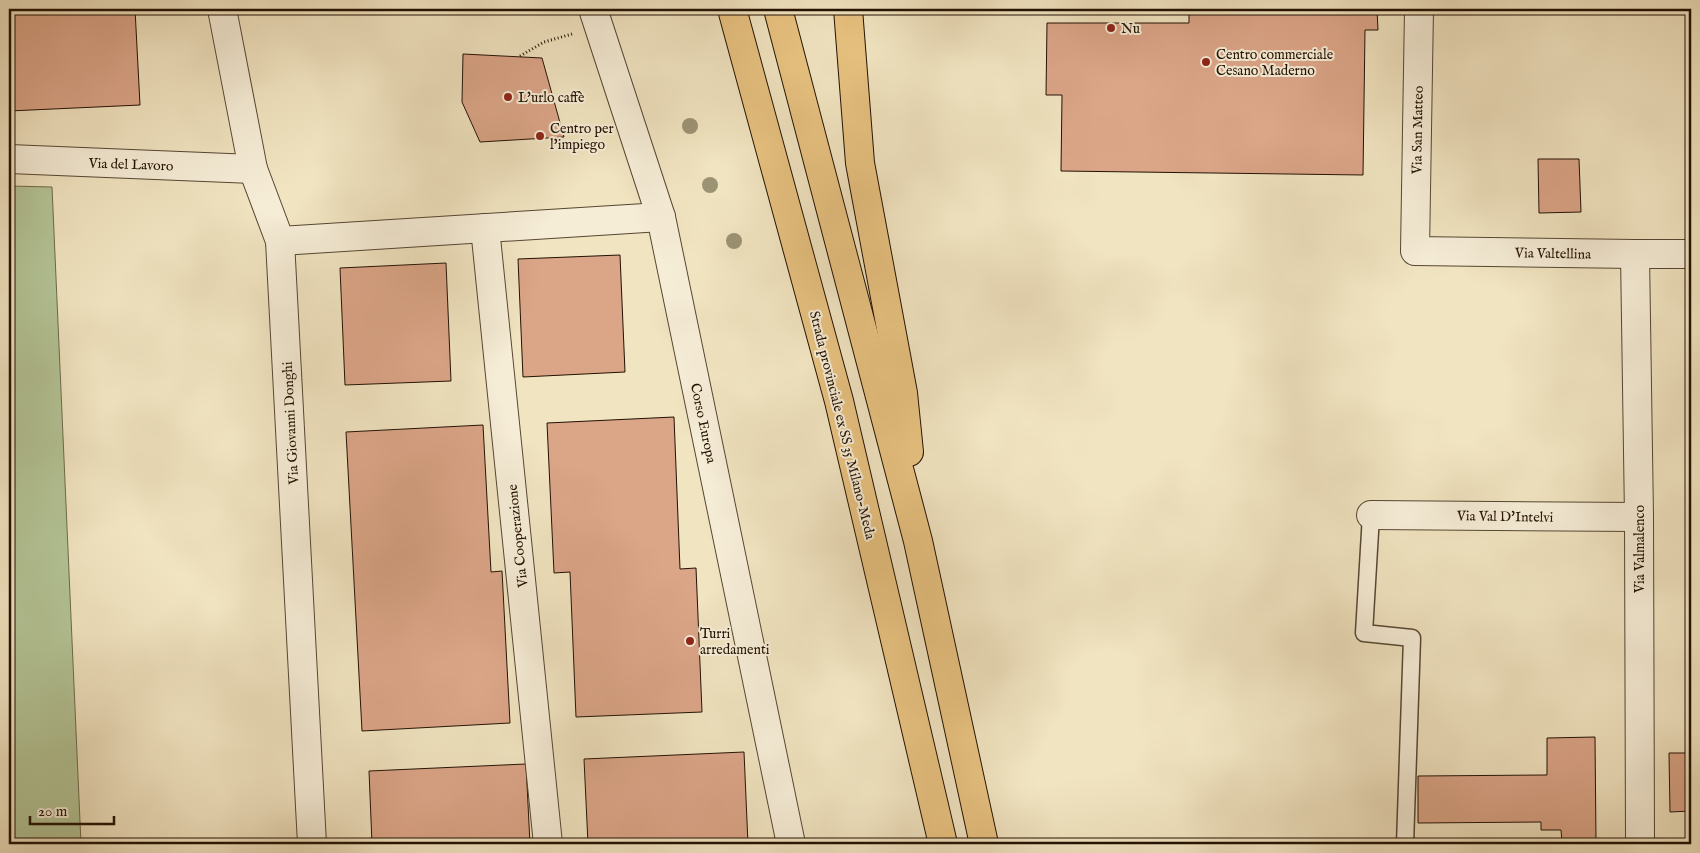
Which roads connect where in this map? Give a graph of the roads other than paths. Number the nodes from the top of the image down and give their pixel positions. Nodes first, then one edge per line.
1 (222, 9) edge
2 (732, 9) edge
3 (778, 9) edge
4 (848, 9) edge
5 (1418, 9) edge
6 (596, 18) edge
7 (9, 159) edge
8 (253, 169) junction
9 (661, 217) junction
10 (485, 228) junction
11 (280, 241) junction
12 (1416, 251) joint
13 (1635, 254) junction
14 (1691, 254) edge
15 (1371, 515) joint
16 (1639, 517) junction
17 (918, 541) junction
18 (312, 844) edge
19 (548, 844) edge
20 (791, 844) edge
21 (944, 844) edge
22 (984, 844) edge
23 (1405, 844) edge
24 (1640, 844) edge

1 - 8 street, Via Giovanni Donghi
2 - 21 highway, Strada provinciale ex SS 35 Milano-Meda
3 - 17 highway
4 - 17 highway
5 - 12 street, Via San Matteo
6 - 9 street, Corso Europa
7 - 8 street, Via del Lavoro
8 - 11 street, Via Giovanni Donghi
9 - 10 street
9 - 20 street, Corso Europa
10 - 11 street
10 - 19 street, Via Cooperazione
11 - 18 street, Via Giovanni Donghi
12 - 13 street, Via Valtellina
13 - 14 street, Via Valtellina
13 - 16 street, Via Valmalenco
15 - 16 street, Via Val D'Intelvi
15 - 23 lane
16 - 24 street, Via Valmalenco
17 - 22 highway

